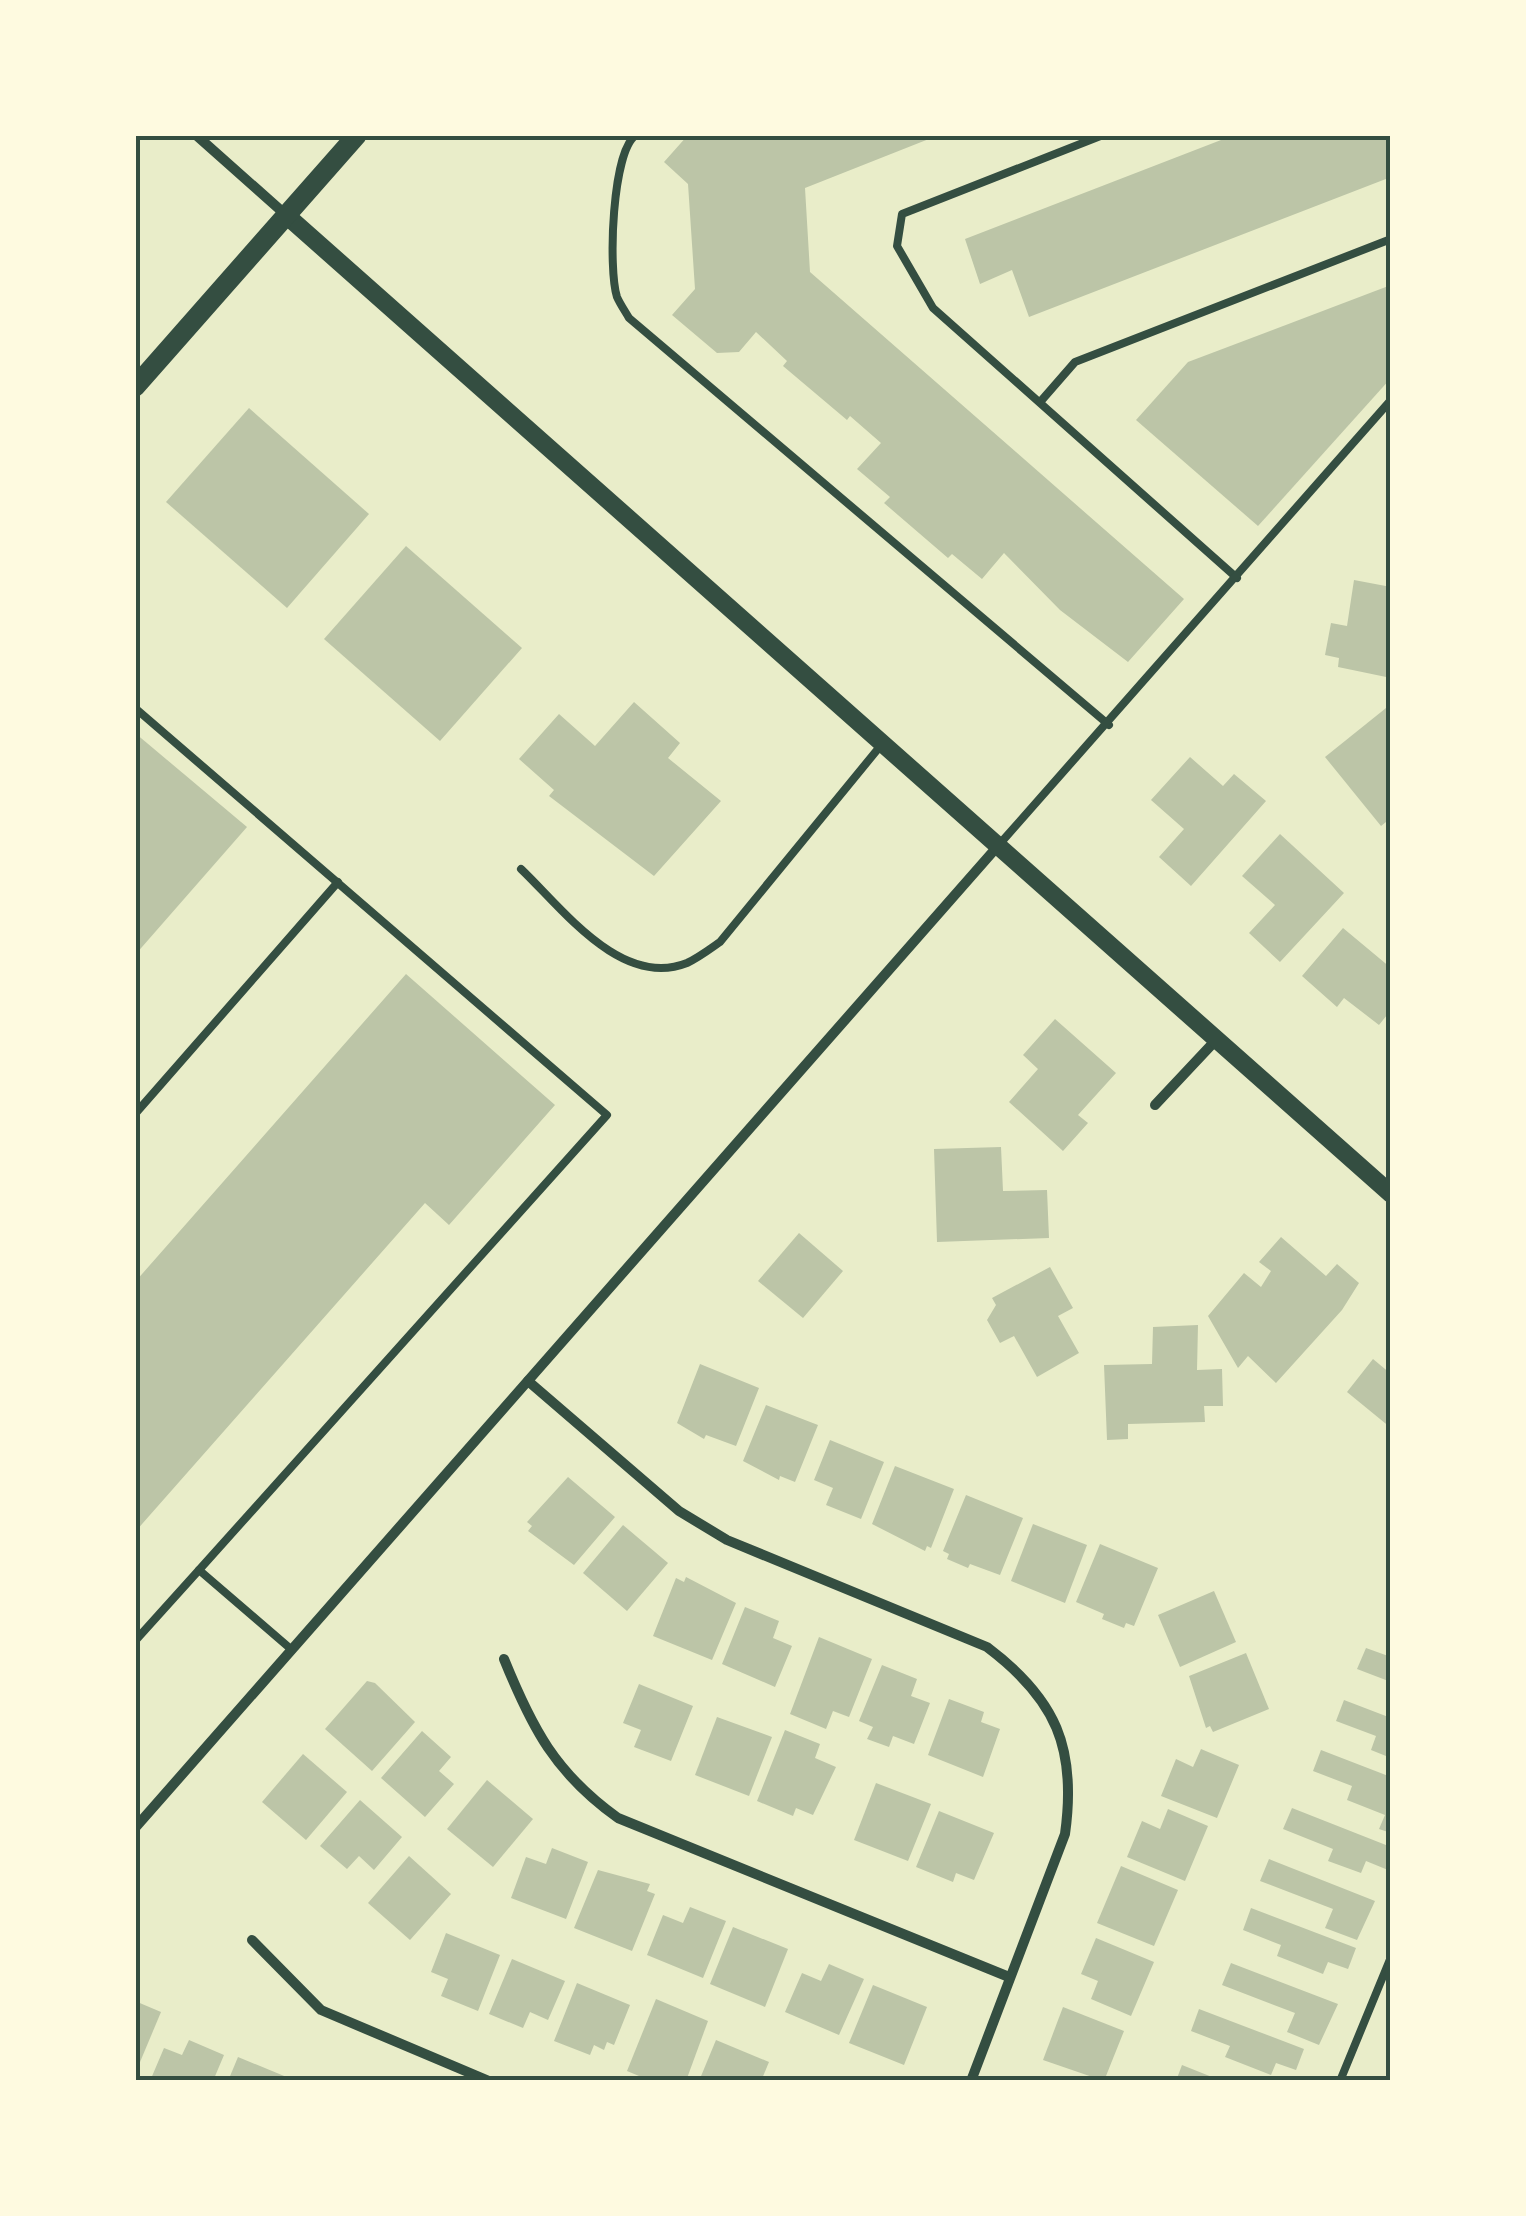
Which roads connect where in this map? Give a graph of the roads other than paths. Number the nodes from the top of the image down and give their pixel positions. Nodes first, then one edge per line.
1 (196, 135) edge
2 (358, 135) edge
3 (636, 135) edge
4 (1103, 135) edge
5 (286, 214) junction
6 (1391, 238) edge
7 (135, 387) edge
8 (1391, 400) edge
9 (1041, 401) junction
10 (1237, 578) junction
11 (135, 708) edge
12 (1109, 725) junction
13 (882, 744) junction
14 (997, 847) junction
15 (520, 869) dead end
16 (338, 882) junction
17 (1216, 1040) junction
18 (1155, 1105) dead end
19 (135, 1114) edge
20 (1391, 1194) edge
21 (528, 1381) junction
22 (199, 1570) junction
23 (135, 1642) edge
24 (292, 1650) junction
25 (504, 1659) dead end
26 (135, 1828) edge
27 (252, 1940) dead end
28 (1391, 1957) edge
29 (1009, 1977) junction
30 (489, 2081) edge
31 (972, 2081) edge
32 (1340, 2081) edge

1 - 5 street
2 - 5 main road
3 - 12 lane
4 - 9 lane
5 - 7 main road
5 - 13 street
6 - 9 lane
8 - 10 lane
9 - 10 lane
10 - 12 lane
11 - 16 lane
12 - 14 lane
13 - 14 street
13 - 15 lane
14 - 17 street
14 - 21 street
16 - 19 lane
16 - 22 lane
17 - 18 street
17 - 20 street
21 - 24 street
21 - 29 street
22 - 23 lane
22 - 24 lane
24 - 26 street
25 - 29 street
27 - 30 street
28 - 32 lane
29 - 31 street

